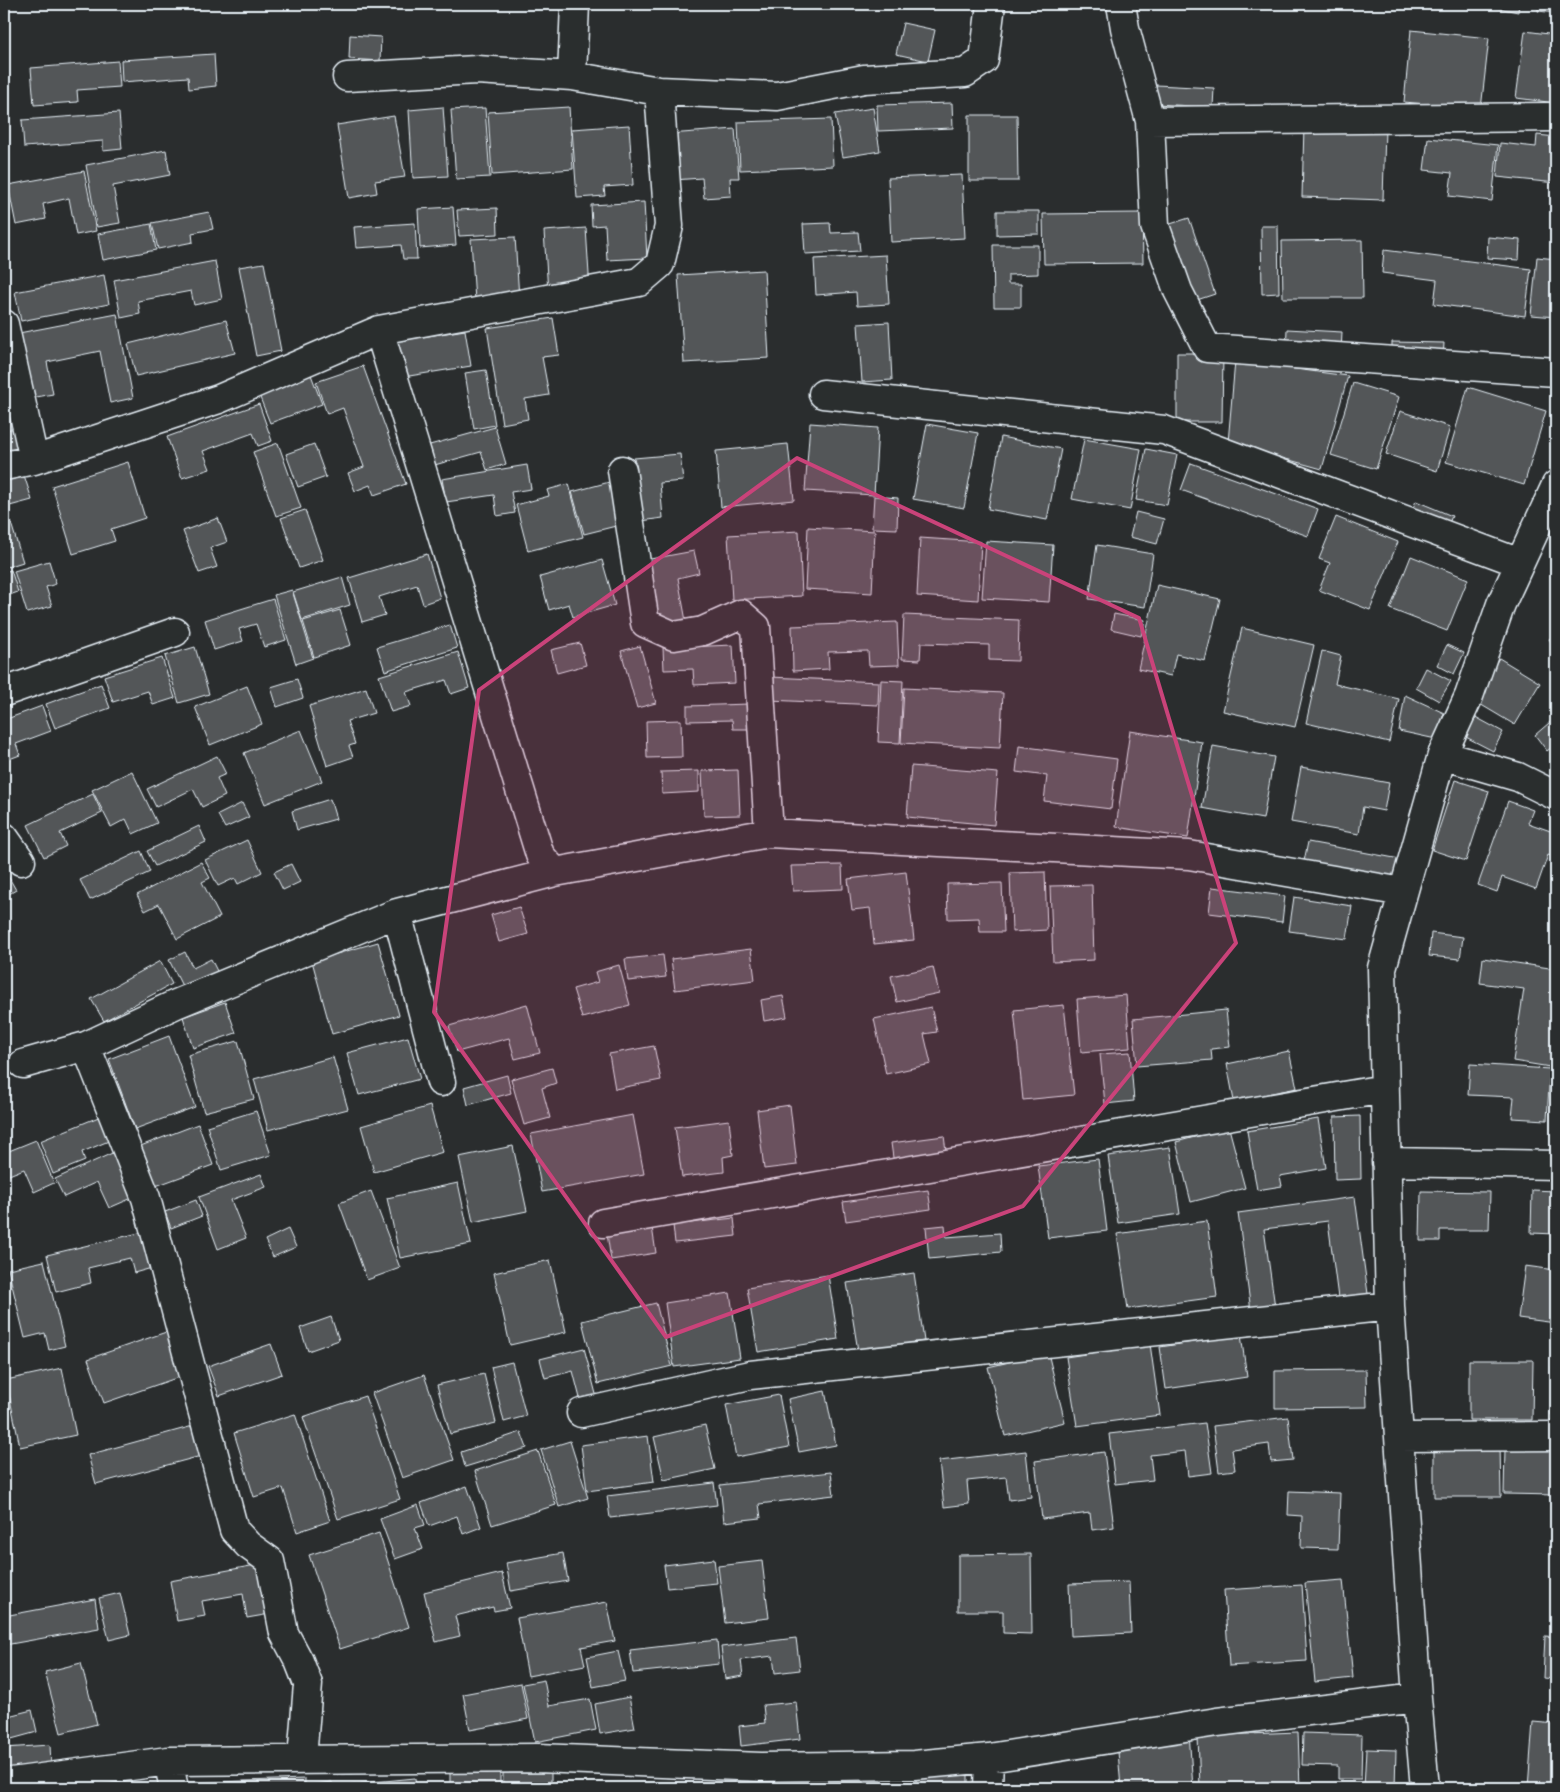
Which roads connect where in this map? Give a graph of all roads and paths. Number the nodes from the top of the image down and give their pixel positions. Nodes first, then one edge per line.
1 (575, 4) edge
2 (991, 4) edge
3 (1121, 4) edge
4 (572, 76) junction
5 (347, 77) dead end
6 (659, 91) junction
7 (1556, 118) edge
8 (1150, 121) junction
9 (4, 324) edge
10 (379, 330) junction
11 (1556, 372) edge
12 (823, 394) dead end
13 (34, 460) junction
14 (4, 466) edge
15 (622, 470) dead end
16 (1556, 485) edge
17 (1520, 563) junction
18 (175, 632) dead end
19 (4, 692) edge
20 (1442, 755) junction
21 (1556, 796) edge
22 (769, 833) junction
23 (4, 837) edge
24 (21, 862) dead end
25 (555, 872) junction
26 (1403, 892) junction
27 (396, 913) junction
28 (86, 1046) junction
29 (24, 1064) dead end
30 (441, 1082) dead end
31 (1384, 1089) junction
32 (1386, 1162) junction
33 (1556, 1165) edge
34 (603, 1222) dead end
35 (1390, 1306) junction
36 (580, 1413) dead end
37 (1556, 1436) edge
38 (1399, 1437) junction
39 (1417, 1698) junction
40 (989, 1758) junction
41 (302, 1759) junction
42 (168, 1761) junction
43 (4, 1783) edge
44 (174, 1788) edge
45 (988, 1788) edge
46 (1425, 1788) edge

1 - 4 street
2 - 6 street
3 - 8 street
4 - 5 street
4 - 6 street
6 - 10 street
7 - 8 street
8 - 11 street
9 - 13 street
10 - 13 street
10 - 25 street
12 - 17 street
13 - 14 street
15 - 22 street
16 - 17 street
17 - 20 street
18 - 19 street
20 - 21 street
20 - 26 street
22 - 25 street
22 - 26 street
23 - 24 street
25 - 27 street
26 - 31 street
27 - 28 street
27 - 30 street
28 - 29 street
28 - 41 street
31 - 32 street
31 - 34 street
32 - 33 street
32 - 35 street
35 - 36 street
35 - 38 street
37 - 38 street
38 - 39 street
39 - 40 street
39 - 46 street
40 - 41 street
40 - 45 street
41 - 42 street
42 - 43 street
42 - 44 street

